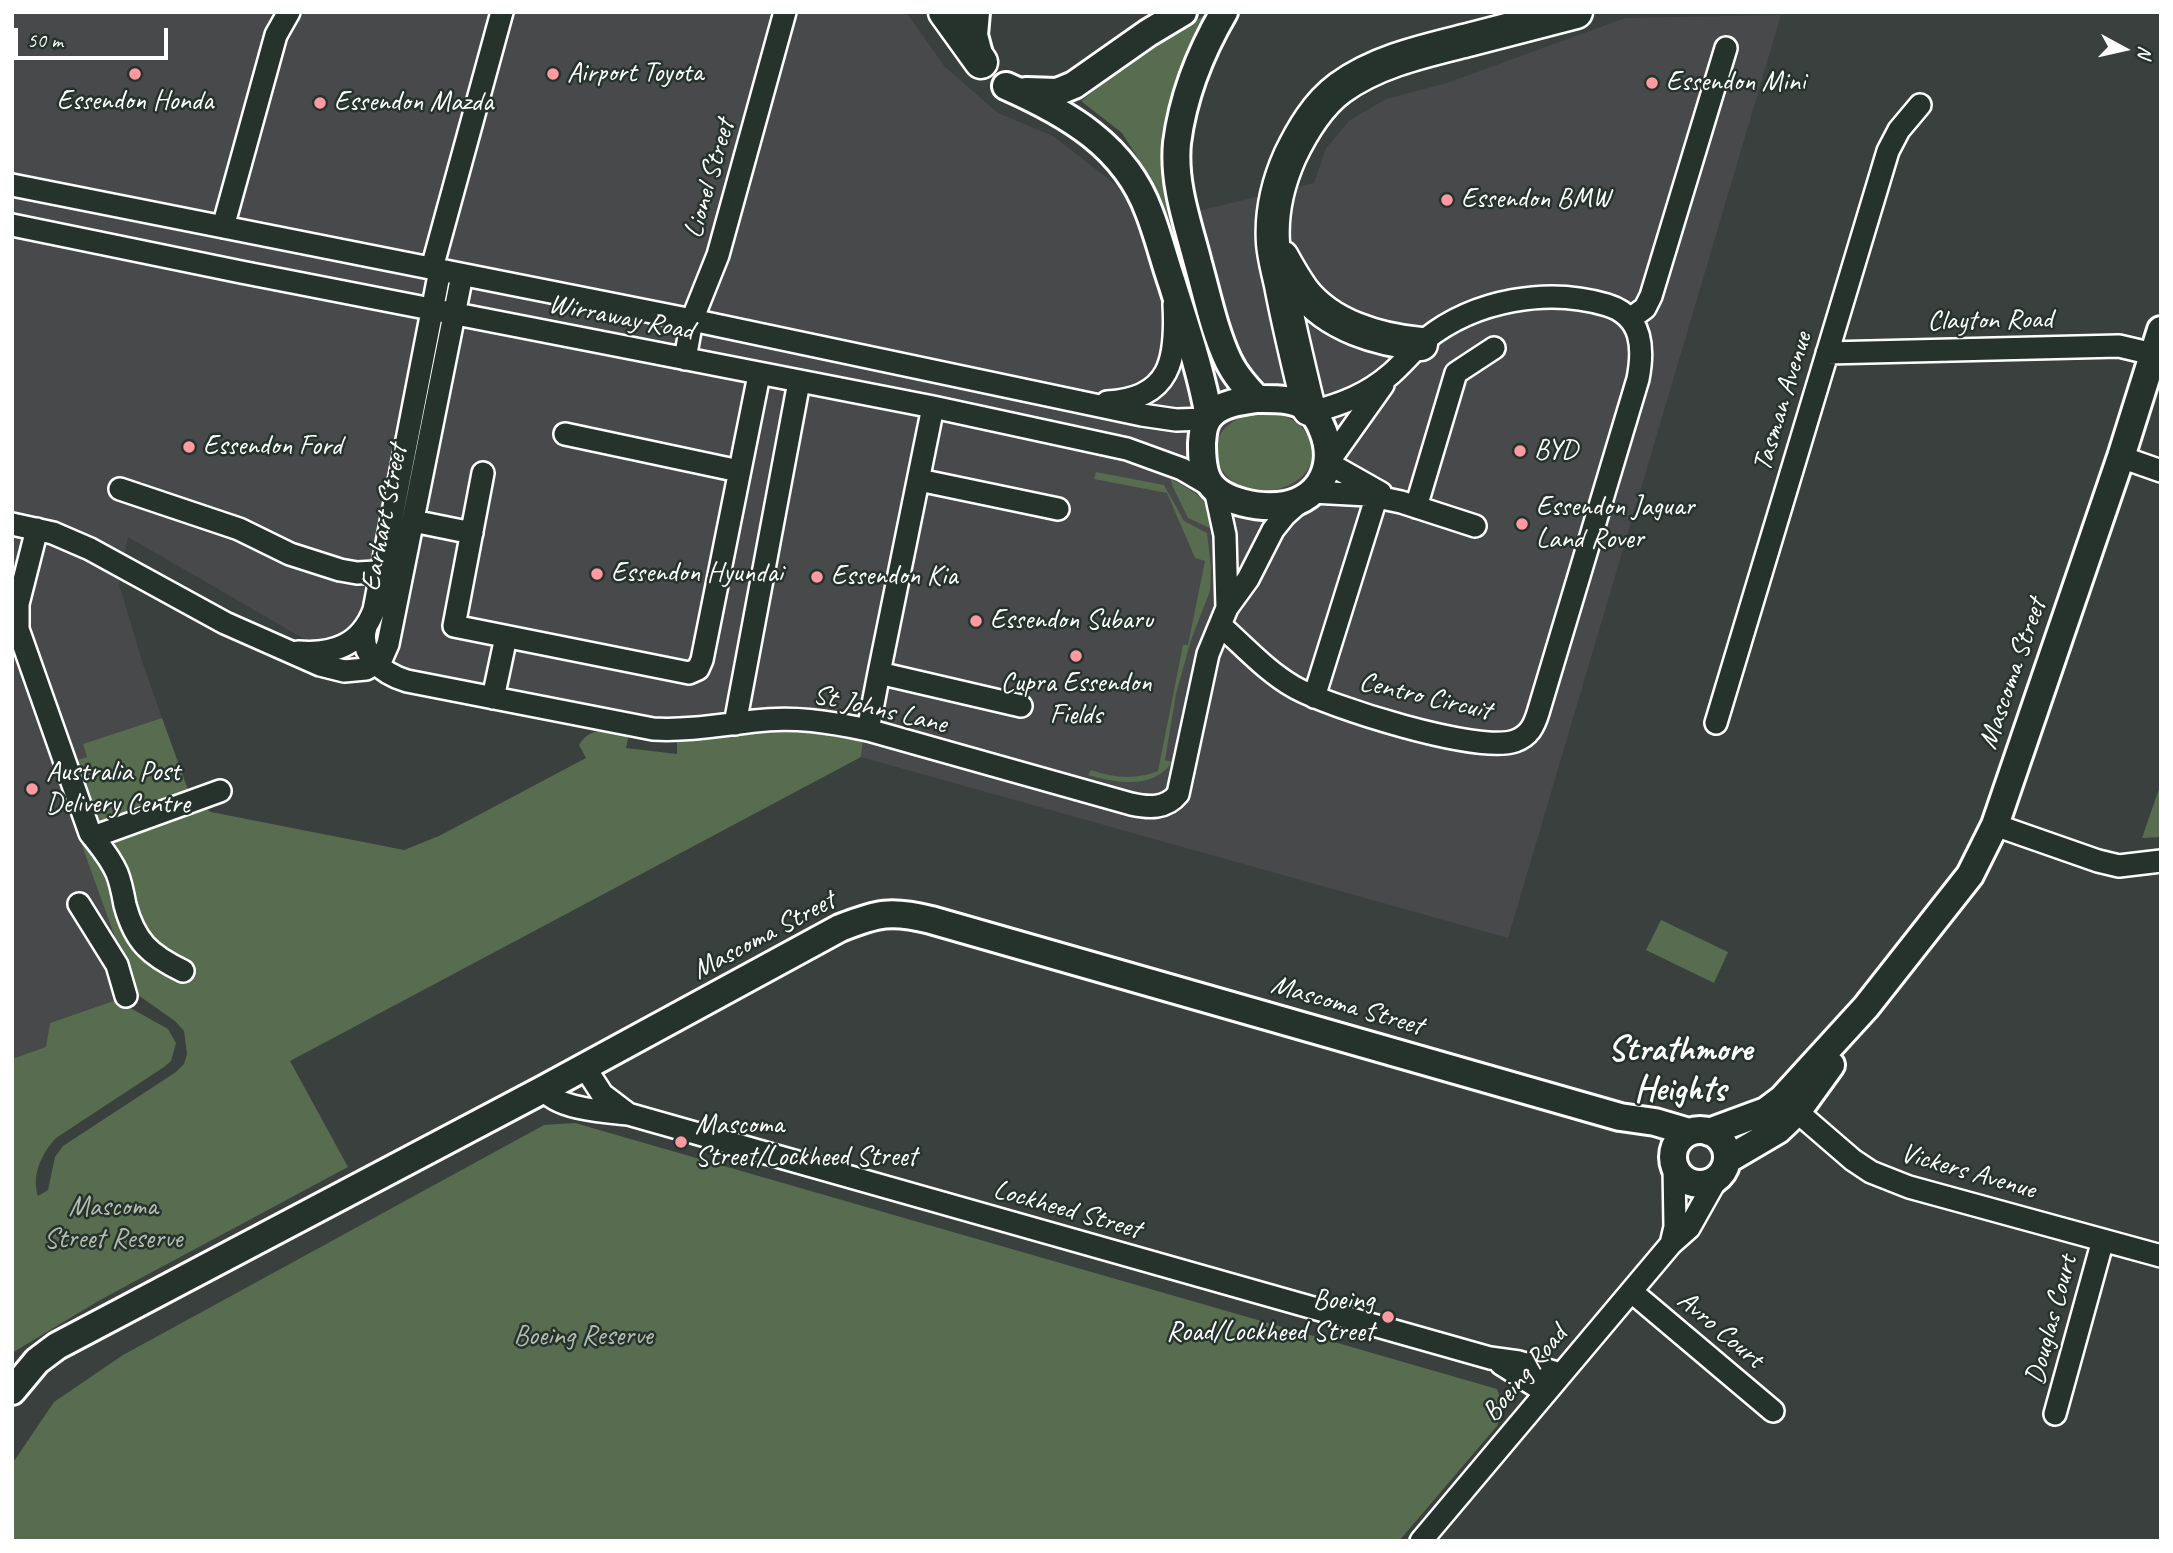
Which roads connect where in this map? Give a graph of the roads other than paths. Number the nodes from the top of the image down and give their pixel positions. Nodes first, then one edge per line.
1 (289, 12) edge
2 (502, 12) edge
3 (785, 12) edge
4 (945, 12) edge
5 (976, 12) edge
6 (1183, 12) edge
7 (1224, 12) edge
8 (1576, 12) edge
9 (1726, 48) dead end
10 (981, 62) junction
11 (1006, 86) junction
12 (1920, 104) dead end
13 (12, 185) edge
14 (12, 225) edge
15 (222, 227) junction
16 (1273, 244) junction
17 (436, 269) junction
18 (462, 275) junction
19 (1173, 286) junction
20 (443, 311) junction
21 (1630, 319) junction
22 (692, 320) junction
23 (2157, 342) edge
24 (1421, 344) junction
25 (1494, 348) dead end
26 (1827, 353) junction
27 (685, 359) junction
28 (927, 369) junction
29 (1393, 372) junction
30 (759, 375) junction
31 (799, 382) junction
32 (1257, 399) junction
33 (1088, 402) junction
34 (926, 406) junction
35 (1310, 410) junction
36 (1208, 418) junction
37 (565, 435) dead end
38 (2120, 457) junction
39 (1329, 462) junction
40 (739, 471) junction
41 (2161, 471) edge
42 (484, 473) dead end
43 (919, 480) junction
44 (1213, 488) junction
45 (120, 489) dead end
46 (1308, 495) junction
47 (1377, 495) junction
48 (1409, 505) junction
49 (1058, 509) dead end
50 (413, 521) junction
51 (12, 524) edge
52 (1475, 526) dead end
53 (37, 529) junction
54 (472, 533) junction
55 (392, 571) junction
56 (1224, 617) junction
57 (366, 627) junction
58 (506, 637) junction
59 (276, 647) junction
60 (377, 663) junction
61 (879, 673) junction
62 (1314, 697) junction
63 (493, 698) junction
64 (1021, 706) dead end
65 (1716, 723) dead end
66 (735, 724) junction
67 (868, 730) junction
68 (220, 790) dead end
69 (1995, 825) junction
70 (93, 837) junction
71 (2161, 861) edge
72 (79, 904) dead end
73 (183, 971) dead end
74 (126, 996) dead end
75 (584, 1066) junction
76 (544, 1089) junction
77 (1790, 1106) junction
78 (628, 1114) junction
79 (1620, 1117) junction
80 (1699, 1132) junction
81 (1673, 1162) junction
82 (1721, 1170) junction
83 (2103, 1240) junction
84 (1671, 1244) junction
85 (2161, 1256) edge
86 (1632, 1292) junction
87 (1490, 1358) junction
88 (1561, 1374) junction
89 (12, 1391) edge
90 (1545, 1392) junction
91 (1773, 1411) dead end
92 (2055, 1414) dead end
93 (1421, 1541) edge

1 - 15 street
2 - 17 street, Earhart Street
3 - 22 street, Lionel Street
4 - 10 highway
5 - 10 main road
6 - 11 main road
7 - 32 main road
8 - 16 highway
9 - 21 street
10 - 11 main road
11 - 19 main road
12 - 26 street, Tasman Avenue
13 - 15 street, Wirraway Road
14 - 20 street, Wirraway Road
15 - 17 street, Wirraway Road
16 - 24 highway
16 - 35 highway
17 - 18 street, Wirraway Road
17 - 20 street, Earhart Street
18 - 20 street, Earhart Street
18 - 22 street, Wirraway Road
19 - 33 street, Wirraway Road
19 - 36 main road
20 - 27 street, Wirraway Road
20 - 50 street, Earhart Street
20 - 55 street, Earhart Street
21 - 24 street
21 - 62 street, Centro Circuit
22 - 27 street, Lionel Street
22 - 28 street, Wirraway Road
23 - 26 street, Clayton Road
23 - 38 main road, Mascoma Street
24 - 29 street
25 - 48 street
26 - 65 street, Tasman Avenue
27 - 30 street, Wirraway Road
28 - 33 street, Wirraway Road
28 - 34 street
29 - 35 street
29 - 39 street
30 - 31 street, Wirraway Road
30 - 40 street
31 - 34 street, Wirraway Road
31 - 66 street
32 - 35 main road
32 - 36 main road
33 - 36 street, Wirraway Road
34 - 43 street
34 - 44 street, Wirraway Road
35 - 39 main road
36 - 44 main road
37 - 40 street
38 - 41 street
38 - 69 main road, Mascoma Street
39 - 46 main road
39 - 47 street
40 - 58 street
42 - 54 street
43 - 49 street
43 - 61 street
44 - 46 main road
44 - 56 street, St Johns Lane
45 - 55 street
46 - 47 street
46 - 56 street, St Johns Lane
47 - 48 street
47 - 62 street
48 - 52 street
50 - 54 street
50 - 55 street, Earhart Street
51 - 53 street, Earhart Street
53 - 59 street, Earhart Street
53 - 70 street
54 - 58 street
55 - 57 street, Earhart Street
55 - 60 street, Earhart Street
56 - 62 street, Centro Circuit
56 - 67 street, St Johns Lane
57 - 59 street, Earhart Street
57 - 60 street
58 - 63 street
59 - 60 street, Earhart Street
60 - 63 street, St Johns Lane
61 - 64 street
61 - 67 street
63 - 66 street, St Johns Lane
66 - 67 street, St Johns Lane
68 - 70 street
69 - 71 street
69 - 77 main road, Mascoma Street
70 - 73 street
72 - 74 street
75 - 76 main road, Mascoma Street
75 - 78 street, Lockheed Street
75 - 79 main road, Mascoma Street
76 - 78 street, Lockheed Street
76 - 89 main road, Mascoma Street
77 - 80 main road, Mascoma Street
77 - 82 main road, Mascoma Street
77 - 83 street, Vickers Avenue
78 - 87 street, Lockheed Street
79 - 80 main road, Mascoma Street
79 - 81 main road, Mascoma Street
80 - 81 main road
80 - 82 main road
81 - 82 main road
81 - 84 street
82 - 84 street, Boeing Road
83 - 85 street, Vickers Avenue
83 - 92 street, Douglas Court
84 - 86 street, Boeing Road
86 - 88 street, Boeing Road
86 - 91 street, Avro Court
87 - 88 street, Lockheed Street
87 - 90 street, Lockheed Street
88 - 90 street, Boeing Road
90 - 93 street, Boeing Road

